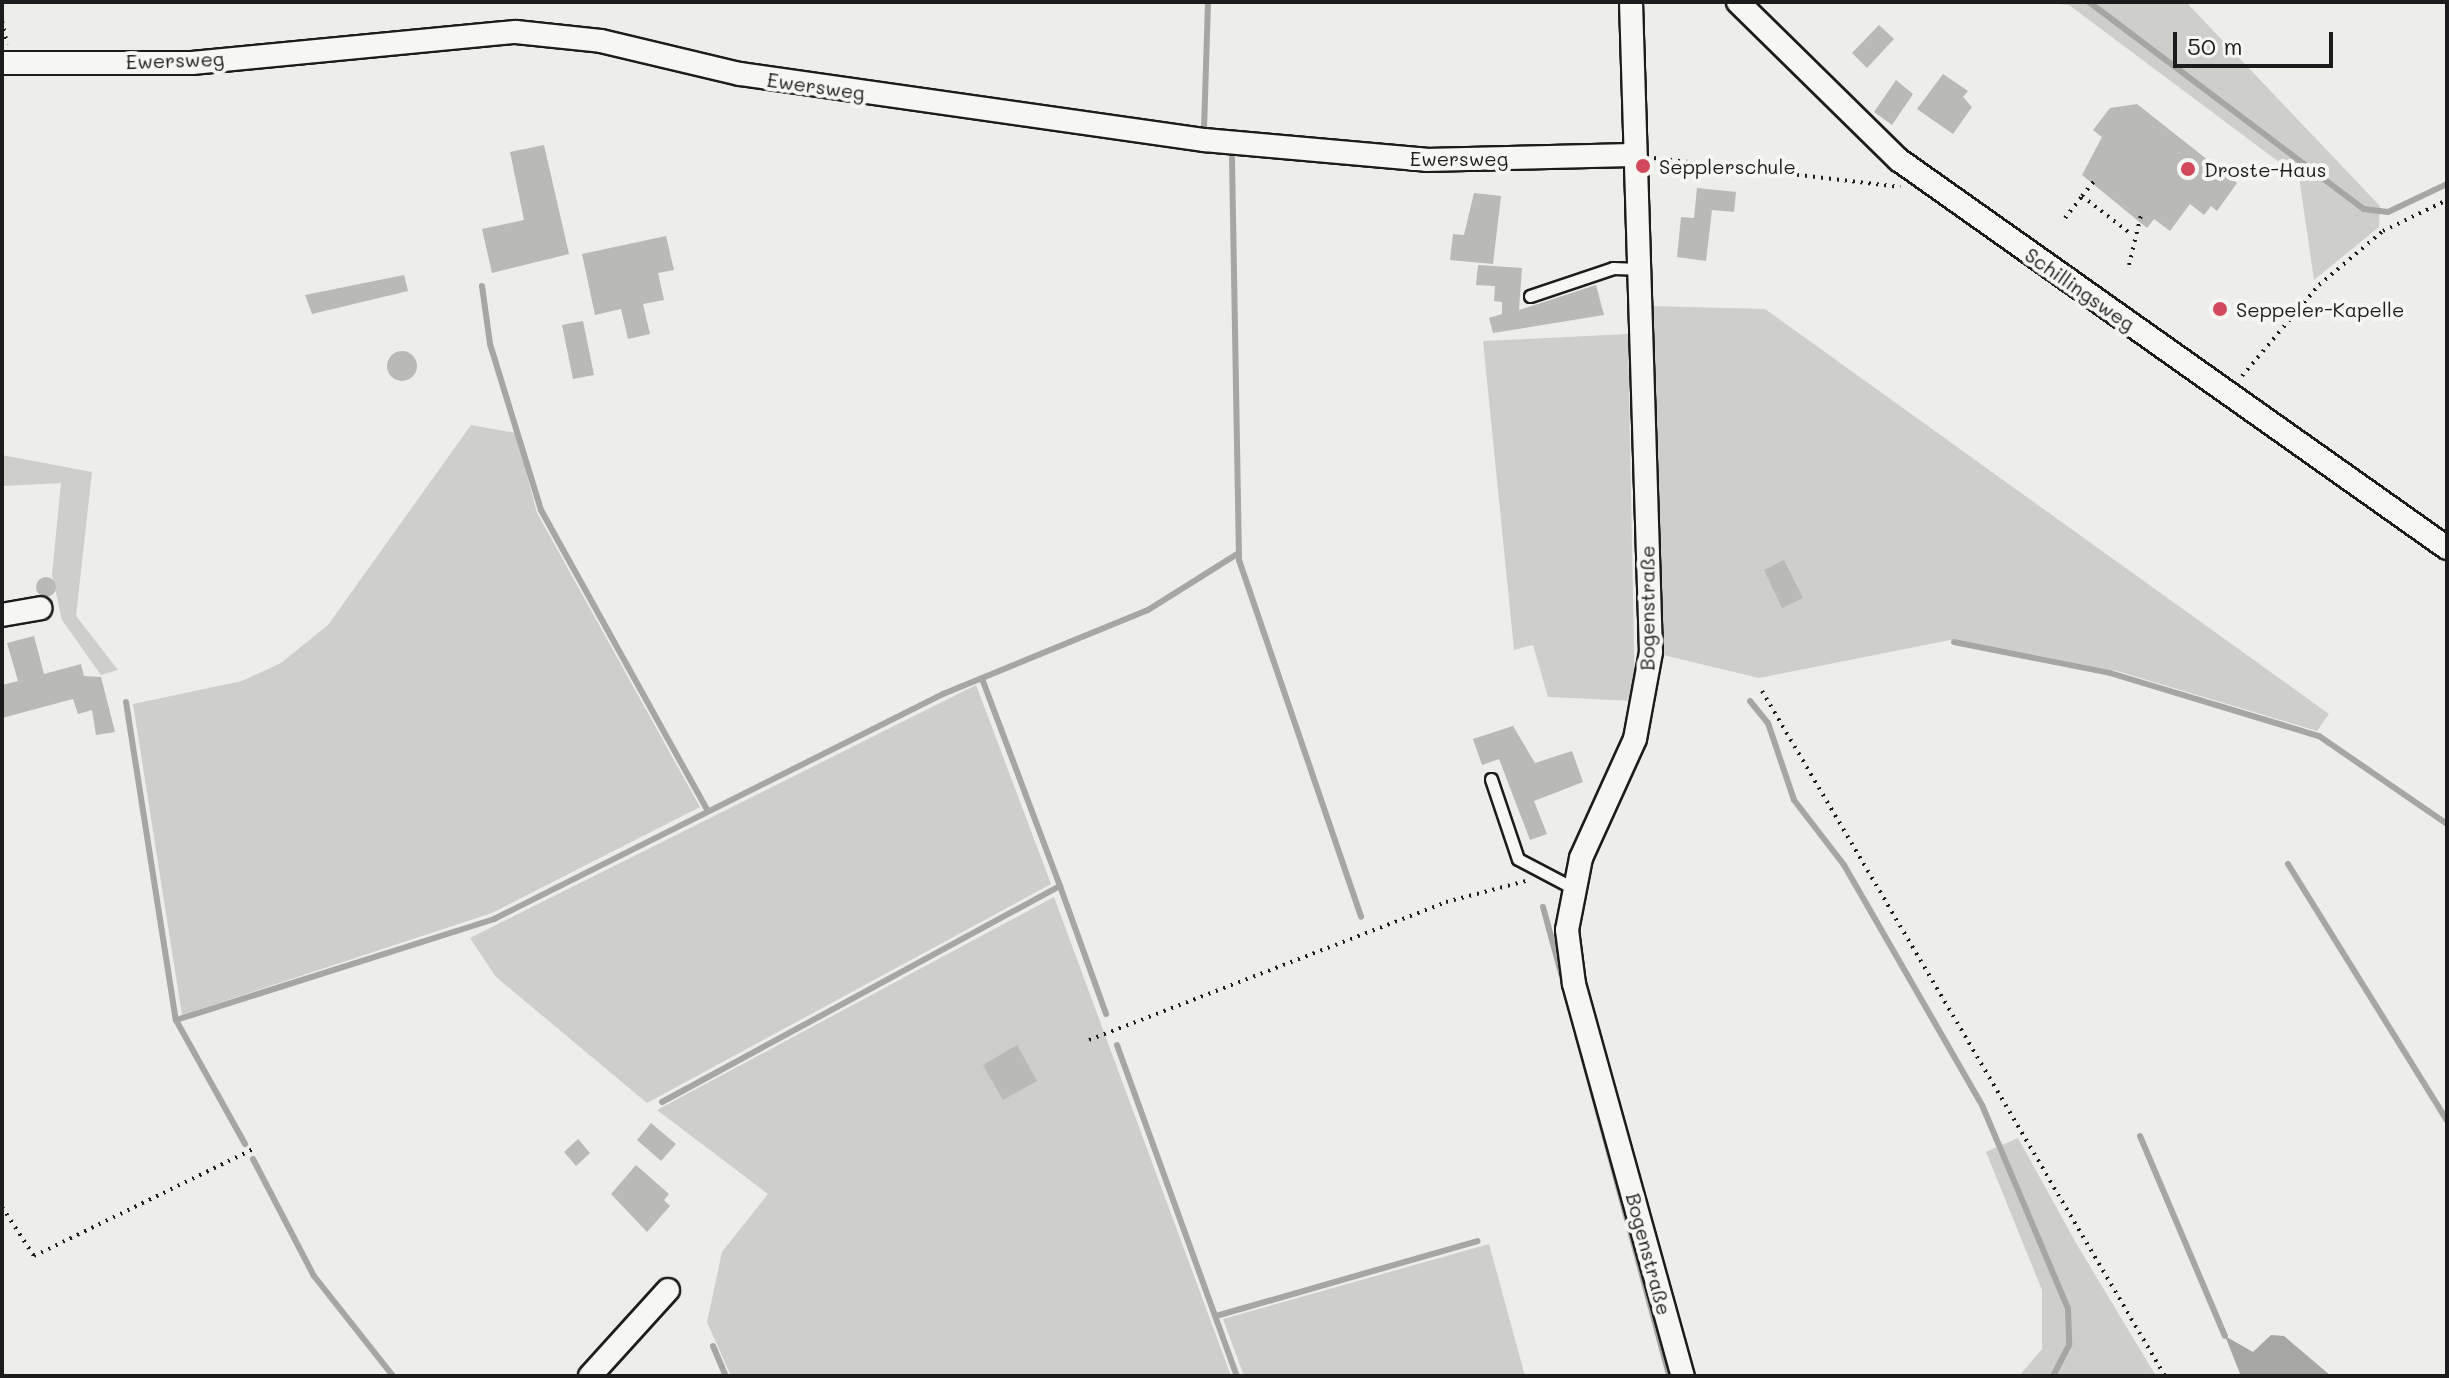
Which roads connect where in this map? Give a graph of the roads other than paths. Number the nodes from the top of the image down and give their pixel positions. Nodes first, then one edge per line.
1 (1631, 2) edge
2 (1738, 2) edge
3 (2, 63) edge
4 (1632, 155) junction
5 (1638, 269) junction
6 (1530, 296) dead end
7 (2447, 548) edge
8 (40, 608) dead end
9 (2, 615) edge
10 (1491, 779) dead end
11 (1573, 888) junction
12 (668, 1290) dead end
13 (590, 1376) edge
14 (1683, 1376) edge

1 - 4 street, Bogenstraße
2 - 7 street, Schillingsweg
3 - 4 street, Ewersweg
4 - 5 street, Bogenstraße
5 - 6 lane
5 - 11 street, Bogenstraße
8 - 9 street
10 - 11 lane
11 - 14 street, Bogenstraße
12 - 13 street

